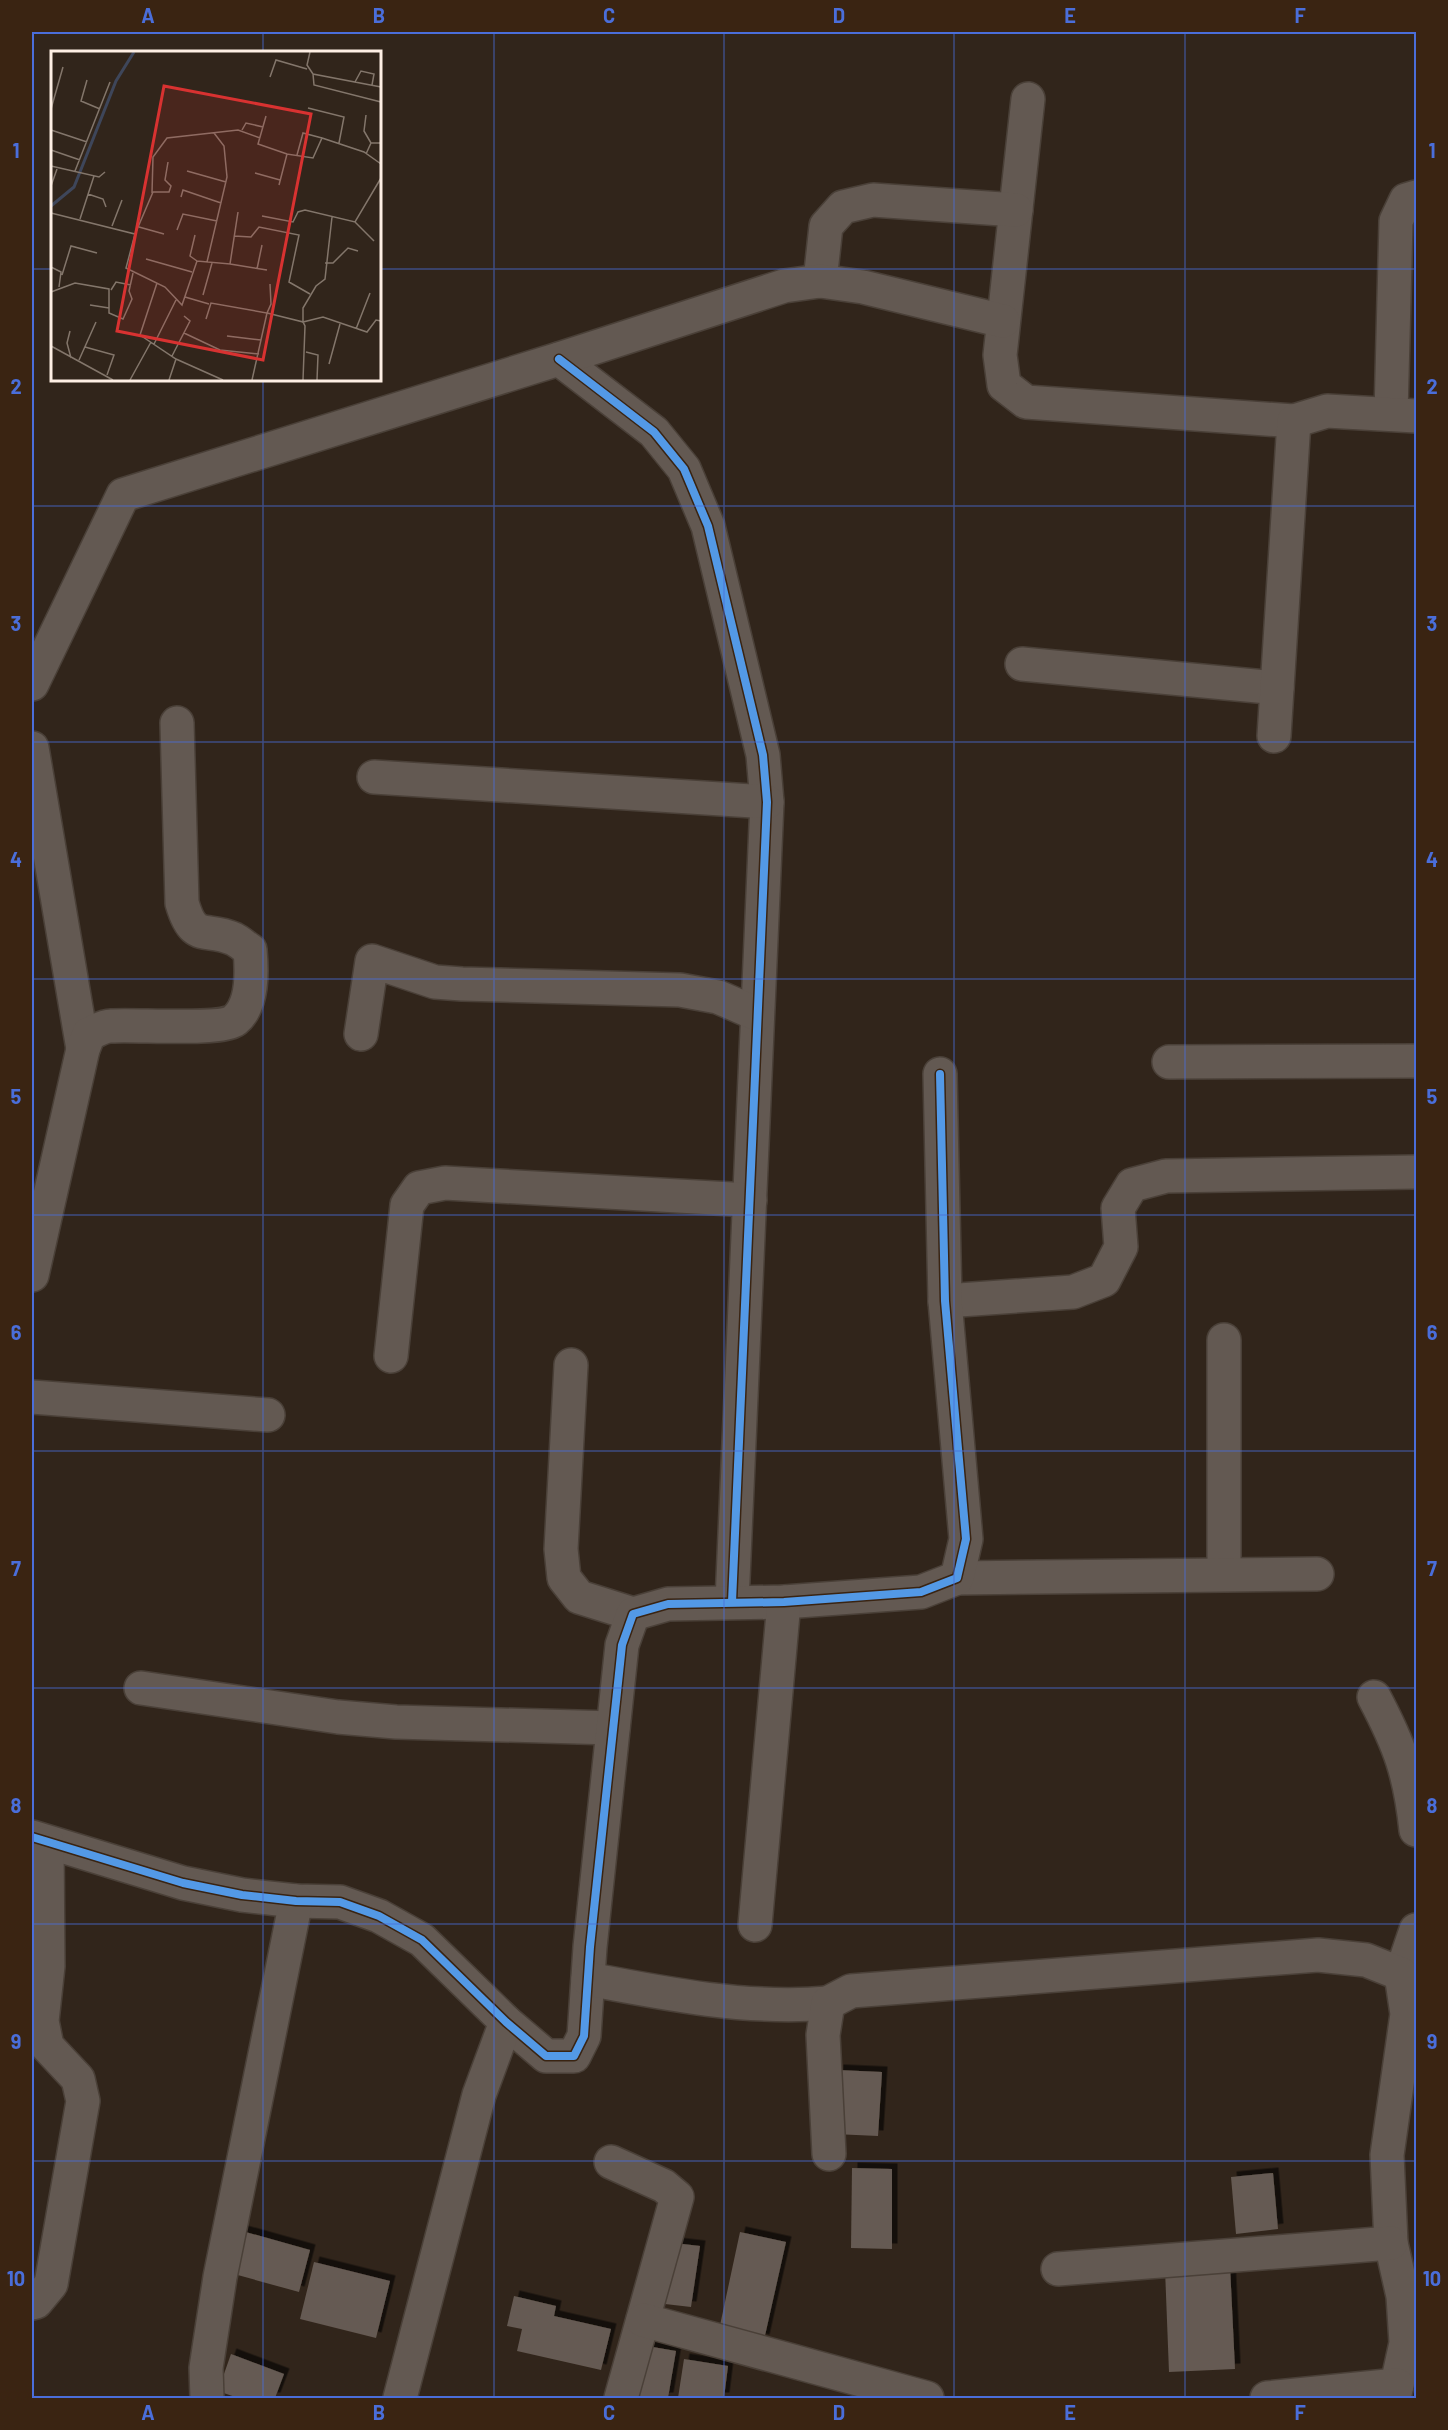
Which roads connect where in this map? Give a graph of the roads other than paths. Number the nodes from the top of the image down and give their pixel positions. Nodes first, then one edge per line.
1 (1028, 99) dead end
2 (1416, 197) edge
3 (1016, 210) junction
4 (820, 281) junction
5 (1004, 321) junction
6 (559, 359) junction
7 (1404, 415) edge
8 (1294, 421) junction
9 (1022, 664) dead end
10 (32, 684) edge
11 (1277, 688) junction
12 (177, 723) dead end
13 (1274, 736) dead end
14 (32, 748) edge
15 (374, 777) dead end
16 (767, 802) junction
17 (757, 1014) junction
18 (361, 1034) dead end
19 (82, 1049) junction
20 (1416, 1061) edge
21 (1169, 1062) dead end
22 (940, 1074) dead end
23 (1416, 1172) edge
24 (750, 1200) junction
25 (32, 1275) edge
26 (945, 1301) junction
27 (1224, 1340) dead end
28 (391, 1356) dead end
29 (571, 1365) dead end
30 (32, 1397) edge
31 (268, 1415) dead end
32 (1224, 1574) junction
33 (1317, 1574) dead end
34 (957, 1578) junction
35 (732, 1602) junction
36 (784, 1602) junction
37 (633, 1614) junction
38 (141, 1688) dead end
39 (1374, 1697) dead end
40 (613, 1728) junction
41 (1416, 1830) edge
42 (39, 1840) edge
43 (296, 1901) junction
44 (755, 1925) dead end
45 (1416, 1930) edge
46 (40, 1965) edge
47 (1409, 1975) edge
48 (588, 1979) junction
49 (828, 2003) junction
50 (506, 2022) junction
51 (829, 2154) dead end
52 (611, 2163) dead end
53 (1391, 2243) junction
54 (1058, 2269) dead end
55 (32, 2303) edge
56 (644, 2320) junction
57 (1396, 2392) edge
58 (207, 2398) edge
59 (400, 2398) edge
60 (621, 2398) edge
61 (927, 2398) edge
62 (1267, 2398) edge

1 - 3 street
2 - 7 street
3 - 4 street
3 - 5 street
4 - 5 street
4 - 6 street
5 - 8 street
6 - 10 street
6 - 16 street
7 - 8 street
8 - 11 street
9 - 11 street
11 - 13 street
12 - 19 street
14 - 19 street
15 - 16 street
16 - 17 street
17 - 18 street
17 - 24 street
19 - 25 street
20 - 21 street
22 - 26 street
23 - 26 street
24 - 28 street
24 - 35 street
26 - 34 street
27 - 32 street
29 - 37 street
30 - 31 street
32 - 33 street
32 - 34 street
34 - 36 street
35 - 36 street
35 - 37 street
36 - 44 street
37 - 40 street
38 - 40 street
39 - 41 street
40 - 48 street
42 - 43 street
42 - 46 street
43 - 50 street
43 - 58 street
45 - 47 street
46 - 55 street
47 - 49 street
47 - 53 street
48 - 49 street
48 - 50 street
49 - 51 street
50 - 59 street
52 - 56 street
53 - 54 street
53 - 57 street
56 - 60 street
56 - 61 street
57 - 62 street

